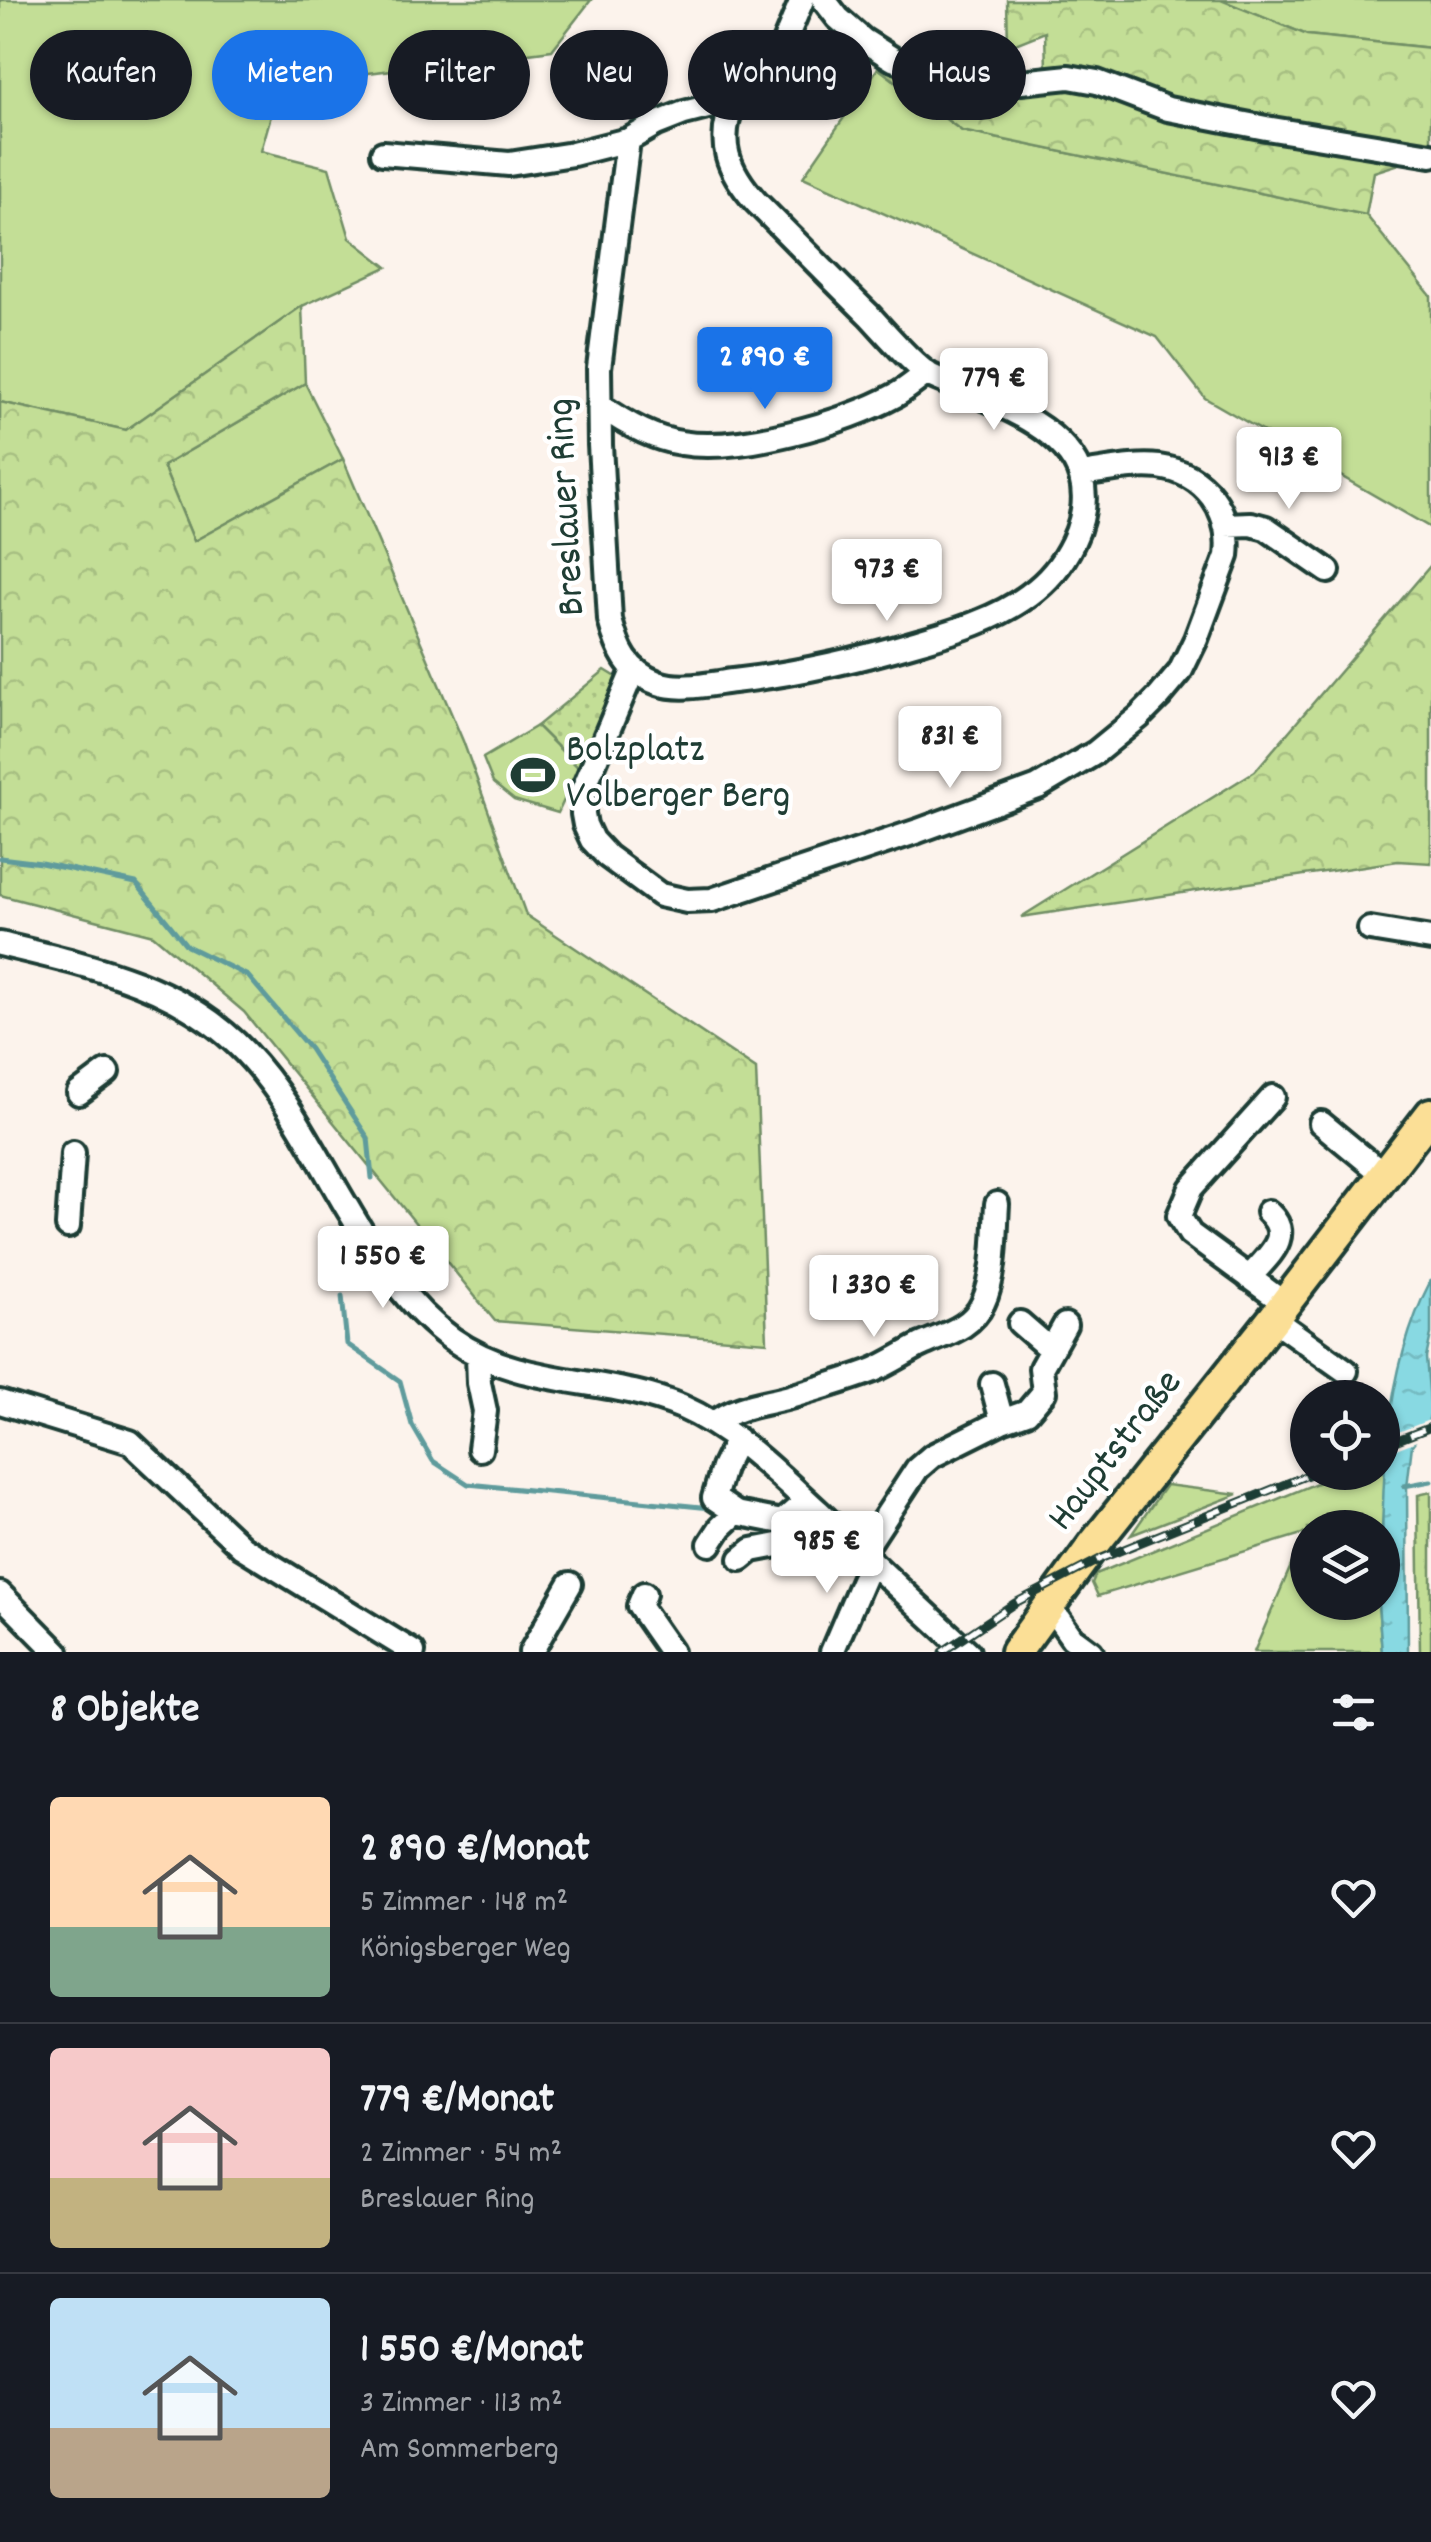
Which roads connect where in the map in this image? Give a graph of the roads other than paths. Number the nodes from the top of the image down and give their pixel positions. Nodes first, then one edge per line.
1 (802, 0) edge
2 (824, 0) edge
3 (789, 30) edge
4 (688, 112) edge
5 (728, 120) edge
6 (628, 140) junction
7 (384, 153) dead end
8 (1430, 156) edge
9 (928, 373) junction
10 (599, 405) junction
11 (1080, 474) junction
12 (1226, 525) junction
13 (1328, 571) dead end
14 (633, 671) junction
15 (1370, 929) dead end
16 (1431, 938) edge
17 (0, 944) edge
18 (108, 1072) dead end
19 (79, 1093) dead end
20 (1273, 1097) dead end
21 (1431, 1114) edge
22 (1321, 1123) dead end
23 (72, 1153) dead end
24 (1384, 1175) junction
25 (996, 1204) dead end
26 (1268, 1212) dead end
27 (68, 1226) dead end
28 (1249, 1278) junction
29 (1279, 1311) junction
30 (1020, 1323) dead end
31 (1065, 1325) dead end
32 (1051, 1350) junction
33 (478, 1355) junction
34 (1346, 1371) dead end
35 (992, 1384) dead end
36 (0, 1402) edge
37 (1002, 1421) junction
38 (714, 1423) junction
39 (737, 1438) junction
40 (480, 1448) dead end
41 (806, 1501) junction
42 (736, 1513) junction
43 (841, 1533) junction
44 (710, 1544) dead end
45 (866, 1557) junction
46 (741, 1558) dead end
47 (570, 1584) dead end
48 (0, 1594) edge
49 (644, 1594) dead end
50 (1047, 1610) junction
51 (57, 1652) edge
52 (412, 1652) edge
53 (531, 1652) edge
54 (671, 1652) edge
55 (832, 1652) edge
56 (968, 1652) edge
57 (1016, 1652) edge
58 (1092, 1652) edge

1 - 3 street
2 - 8 street
4 - 6 street
5 - 9 street
6 - 7 street
6 - 10 street, Breslauer Ring
9 - 10 street
9 - 11 street
10 - 14 street, Breslauer Ring
11 - 12 street
11 - 14 street
12 - 13 street
12 - 14 street
15 - 16 street
17 - 33 street
18 - 19 street
20 - 28 street
21 - 24 main road, Hauptstraße
22 - 24 street
23 - 27 street
24 - 29 main road, Hauptstraße
25 - 38 street
26 - 28 street
28 - 29 street
29 - 34 street
29 - 50 main road, Hauptstraße
30 - 32 street
31 - 32 street
32 - 37 street
33 - 38 street
33 - 40 street
35 - 37 street
36 - 52 street
37 - 45 street
38 - 39 street
39 - 41 street
39 - 42 street
41 - 42 street
41 - 43 street
42 - 44 street
43 - 45 street
43 - 46 street
45 - 55 street
45 - 56 street
47 - 53 street
48 - 51 street
49 - 54 street
50 - 57 main road, Hauptstraße
50 - 58 street

